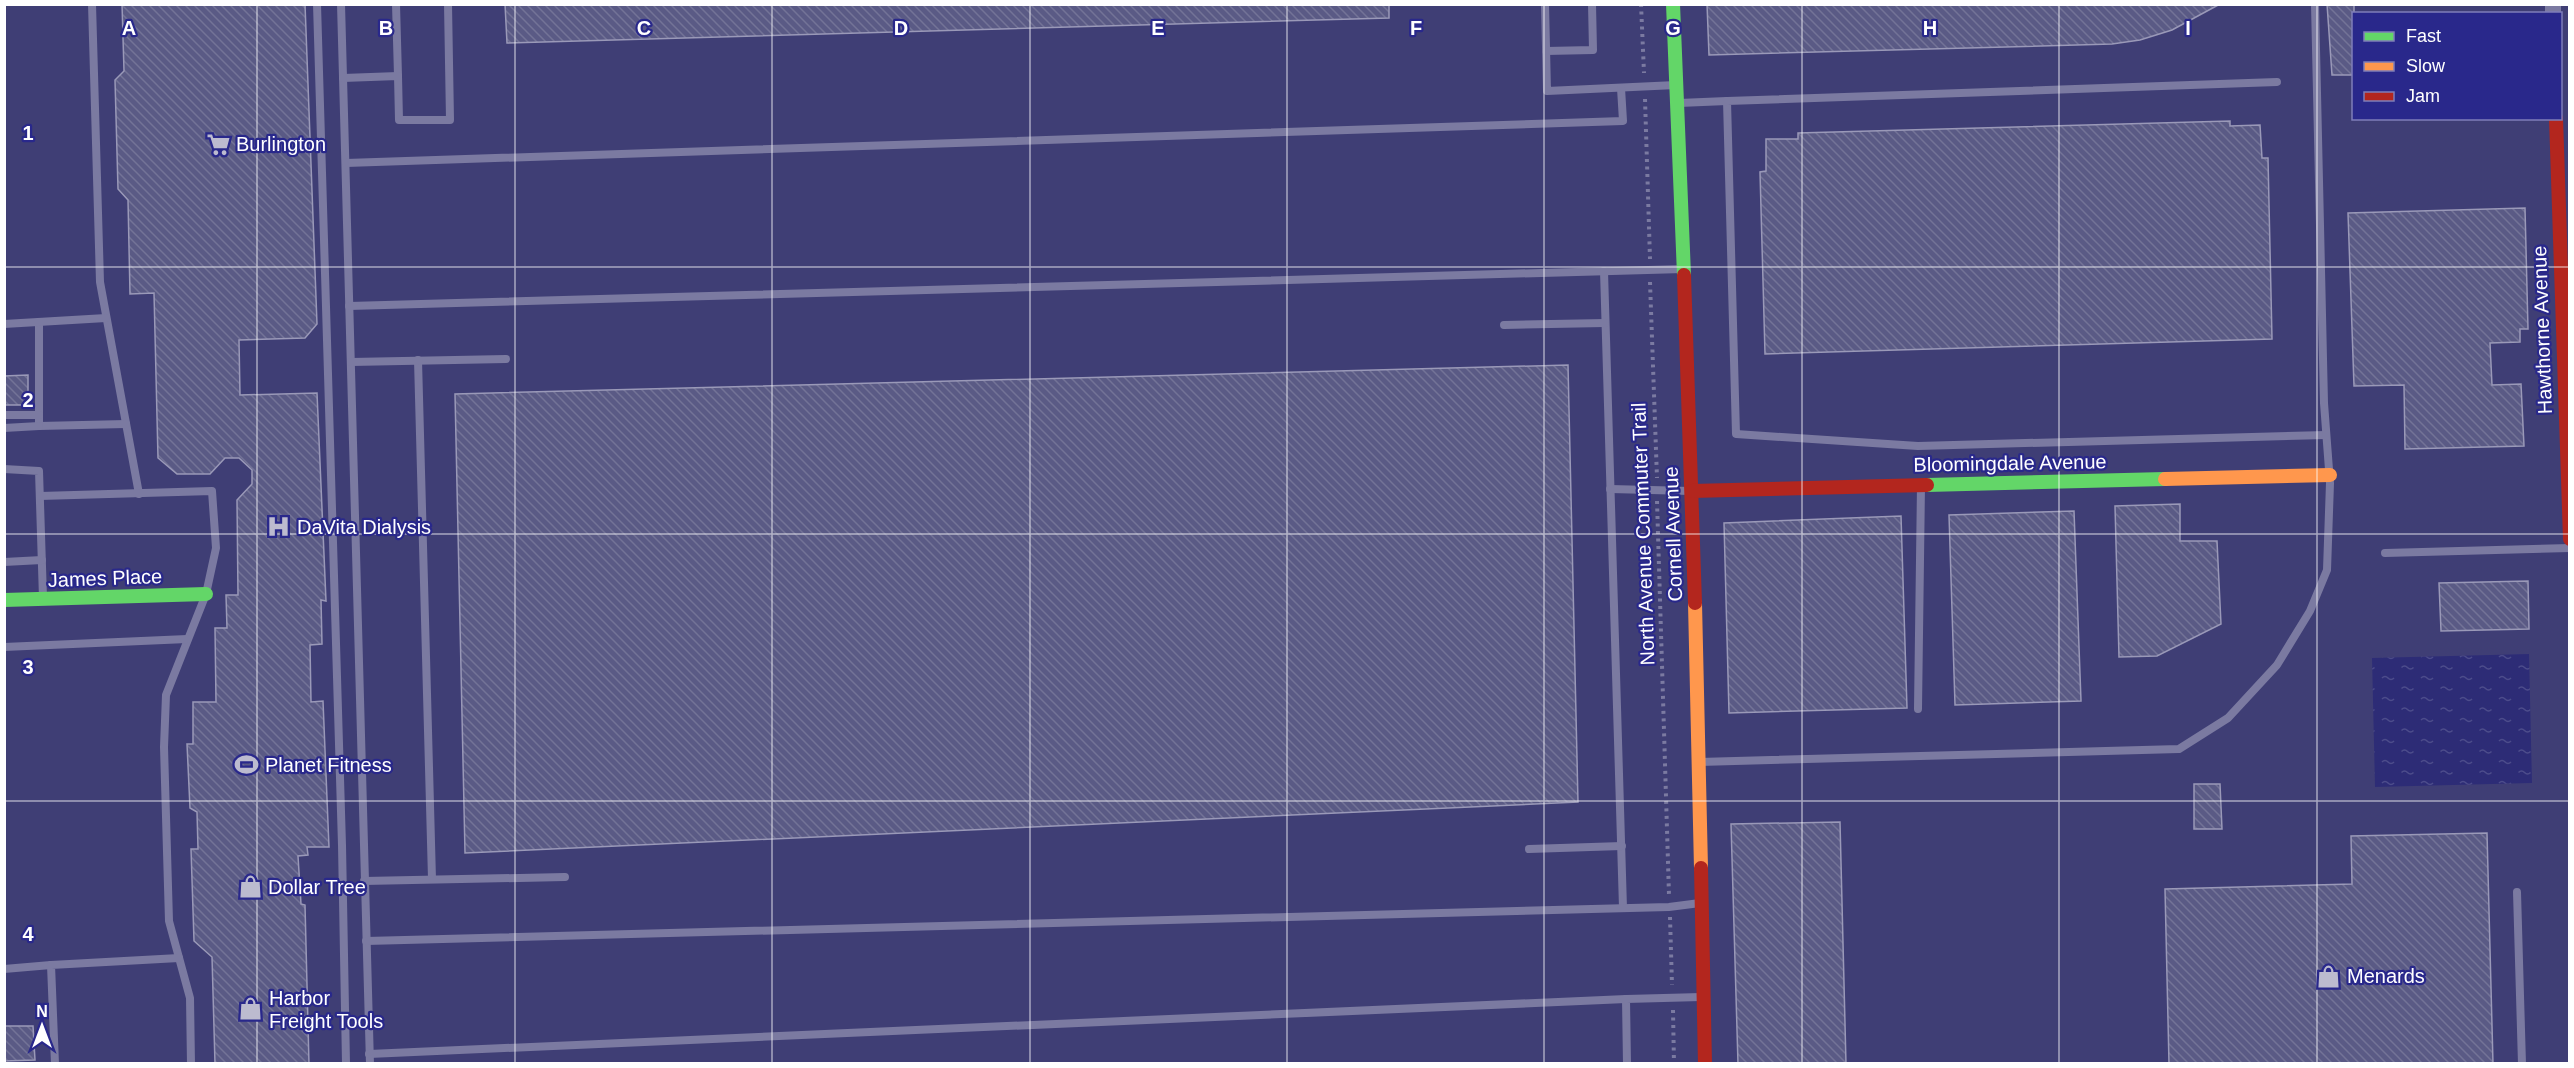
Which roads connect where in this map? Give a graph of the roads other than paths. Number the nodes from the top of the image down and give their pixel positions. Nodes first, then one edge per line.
1 (92, 4) edge
2 (317, 4) edge
3 (341, 4) edge
4 (396, 4) edge
5 (448, 4) edge
6 (1545, 4) edge
7 (1592, 4) edge
8 (1674, 4) edge
9 (2315, 4) edge
10 (1546, 51) junction
11 (398, 76) junction
12 (343, 78) junction
13 (2277, 82) dead end
14 (1677, 85) junction
15 (1621, 88) junction
16 (1727, 101) junction
17 (1677, 103) junction
18 (2556, 120) edge
19 (346, 163) junction
20 (1684, 269) junction
21 (1604, 272) junction
22 (350, 306) junction
23 (106, 318) junction
24 (39, 322) junction
25 (1605, 323) junction
26 (4, 324) edge
27 (1504, 325) dead end
28 (2566, 343) edge
29 (506, 359) dead end
30 (418, 360) junction
31 (351, 362) junction
32 (4, 415) edge
33 (39, 415) junction
34 (126, 424) junction
35 (39, 426) junction
36 (4, 428) edge
37 (2326, 435) junction
38 (2568, 458) edge
39 (4, 469) edge
40 (2330, 475) junction
41 (1921, 485) junction
42 (1610, 489) junction
43 (1692, 491) junction
44 (138, 494) junction
45 (40, 496) junction
46 (2570, 539) edge
47 (2570, 549) edge
48 (2385, 553) dead end
49 (42, 560) junction
50 (4, 562) edge
51 (206, 594) junction
52 (43, 599) junction
53 (4, 600) edge
54 (187, 639) junction
55 (4, 647) edge
56 (1918, 709) dead end
57 (1698, 762) junction
58 (1622, 846) junction
59 (1529, 849) dead end
60 (565, 877) dead end
61 (432, 879) junction
62 (364, 881) junction
63 (2517, 892) dead end
64 (1702, 903) junction
65 (1623, 908) junction
66 (366, 941) junction
67 (179, 958) junction
68 (51, 965) junction
69 (4, 969) edge
70 (1704, 997) junction
71 (1626, 999) junction
72 (369, 1054) junction
73 (55, 1064) edge
74 (191, 1064) edge
75 (346, 1064) edge
76 (370, 1064) edge
77 (1627, 1064) edge
78 (1706, 1064) edge
79 (2523, 1064) edge

1 - 23 lane
2 - 75 lane
3 - 12 lane
4 - 11 lane
5 - 11 lane
6 - 10 lane
7 - 10 lane
8 - 14 street, Cornell Avenue
9 - 37 lane
10 - 15 lane
11 - 12 lane
12 - 19 lane
13 - 16 lane
14 - 15 lane
14 - 17 street, Cornell Avenue
15 - 19 lane
16 - 17 lane
16 - 37 lane
17 - 20 street, Cornell Avenue
18 - 28 street, Hawthorne Avenue
19 - 22 lane
20 - 21 lane
20 - 43 street, Cornell Avenue
21 - 22 lane
21 - 25 lane
22 - 31 lane
23 - 24 lane
23 - 34 lane
24 - 26 lane
24 - 33 lane
25 - 27 lane
25 - 42 lane
28 - 38 street, Hawthorne Avenue
29 - 30 lane
30 - 31 lane
30 - 61 lane
31 - 62 lane
32 - 33 lane
33 - 35 lane
34 - 35 lane
34 - 44 lane
35 - 36 lane
37 - 40 lane
38 - 46 street, Hawthorne Avenue
39 - 45 lane
40 - 41 street, Bloomingdale Avenue
40 - 57 lane
41 - 43 street, Bloomingdale Avenue
41 - 56 lane
42 - 43 lane
42 - 58 lane
43 - 57 street, Cornell Avenue
44 - 45 lane
44 - 51 lane
45 - 49 lane
47 - 48 lane
49 - 50 lane
49 - 52 lane
51 - 52 street, James Place
51 - 54 lane
52 - 53 street, James Place
54 - 55 lane
54 - 67 lane
57 - 64 street, Cornell Avenue
58 - 59 lane
58 - 65 lane
60 - 61 lane
61 - 62 lane
62 - 66 lane
63 - 79 lane
64 - 65 lane
64 - 70 street, Cornell Avenue
65 - 66 lane
66 - 72 lane
67 - 68 lane
67 - 74 lane
68 - 69 lane
68 - 73 lane
70 - 71 lane
70 - 78 street, Cornell Avenue
71 - 72 lane
71 - 77 lane
72 - 76 lane

